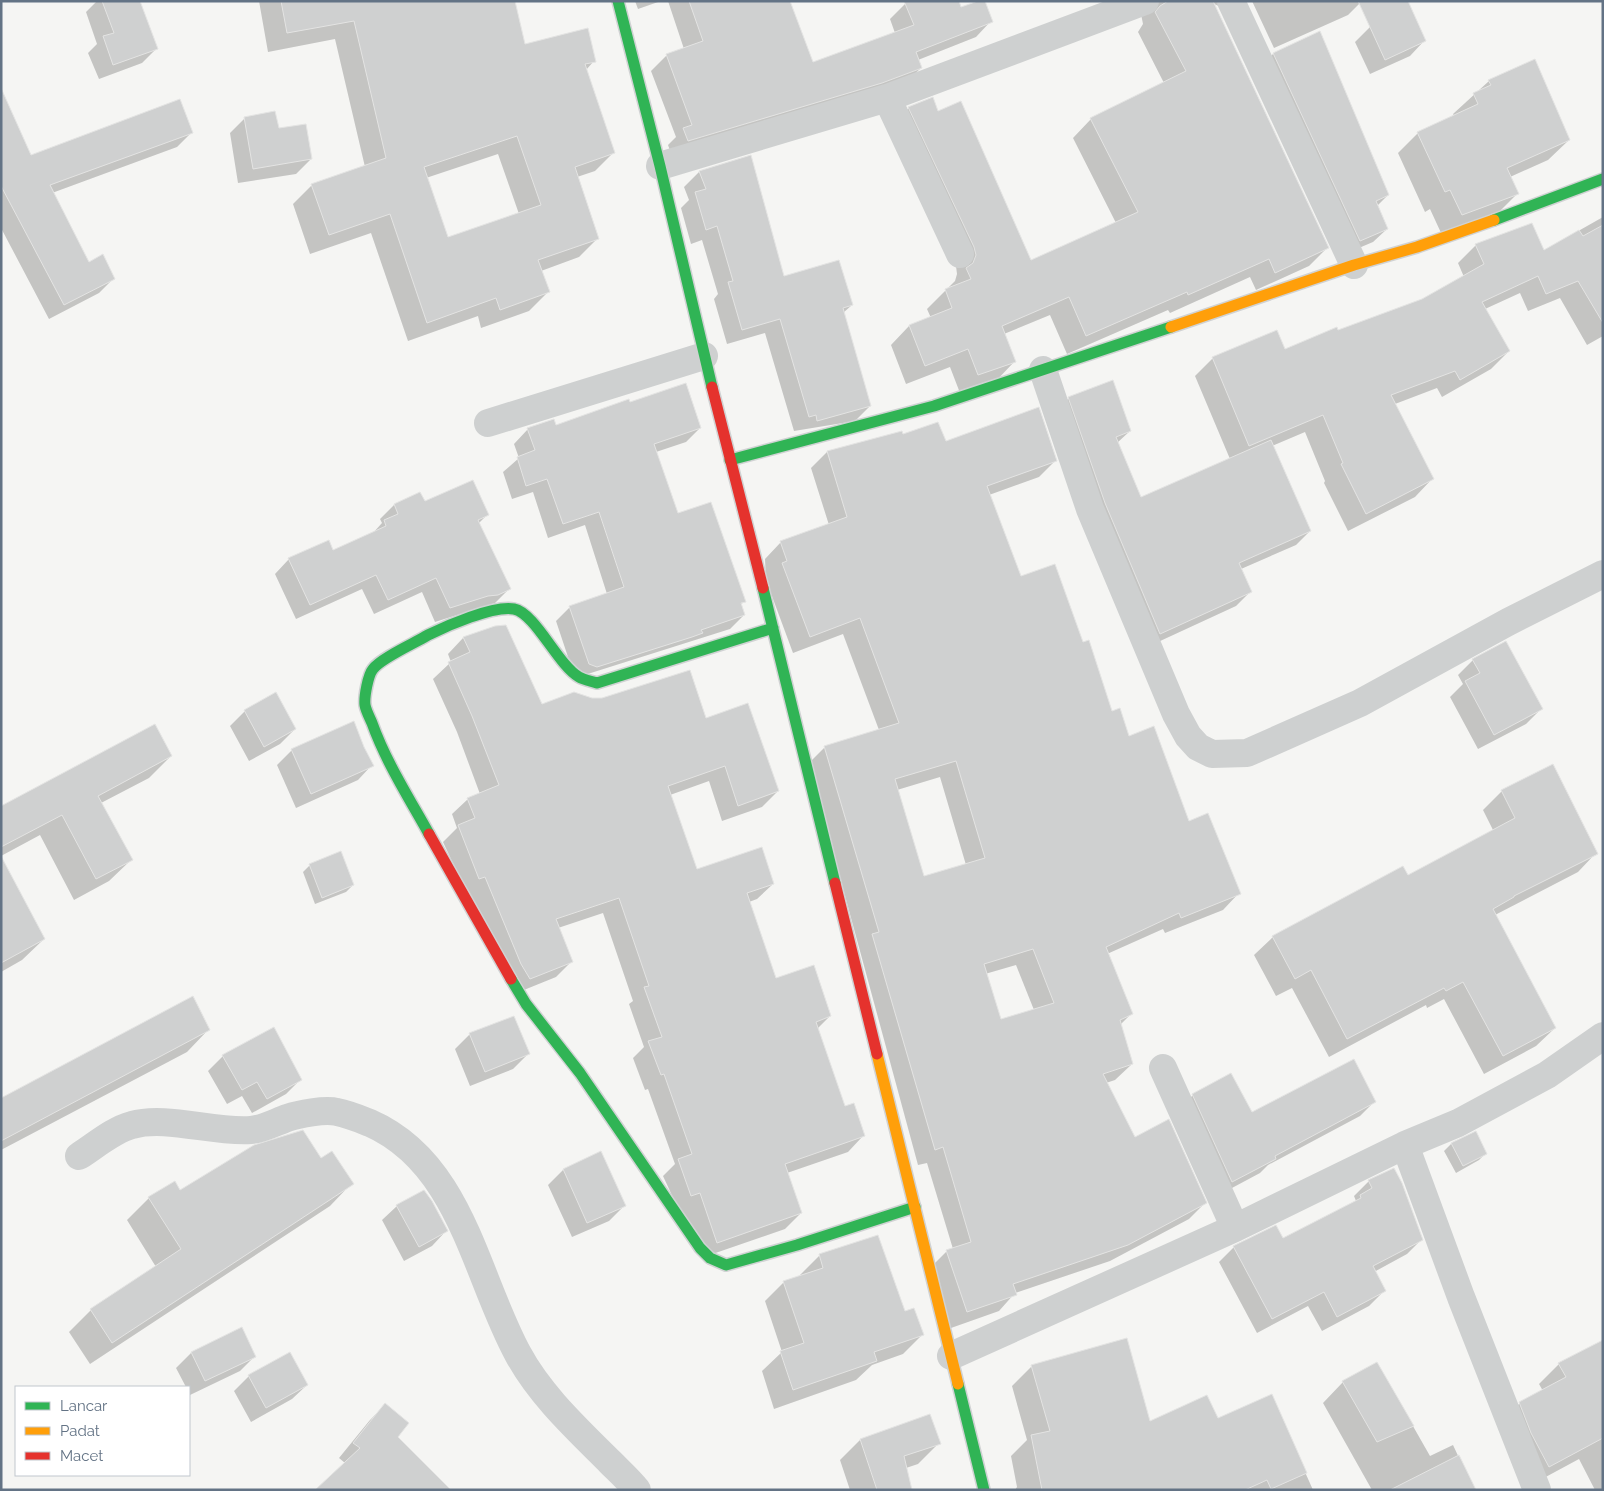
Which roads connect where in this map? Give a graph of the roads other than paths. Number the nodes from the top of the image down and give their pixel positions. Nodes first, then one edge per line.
1 (618, 1) edge
2 (1145, 1) edge
3 (1231, 1) edge
4 (887, 98) junction
5 (660, 166) junction
6 (1603, 179) edge
7 (960, 254) dead end
8 (1354, 265) junction
9 (704, 356) junction
10 (1042, 370) junction
11 (488, 423) dead end
12 (730, 460) junction
13 (1603, 574) edge
14 (773, 628) junction
15 (1603, 1036) edge
16 (1163, 1068) dead end
17 (1405, 1145) junction
18 (79, 1156) dead end
19 (915, 1207) junction
20 (1235, 1228) junction
21 (950, 1356) junction
22 (637, 1490) edge
23 (984, 1490) edge
24 (1537, 1490) edge

1 - 5 street
2 - 4 street
3 - 8 street
4 - 5 street
4 - 7 street
5 - 9 street
6 - 8 street
8 - 10 street
9 - 11 street
9 - 12 street
10 - 12 street
10 - 13 street
12 - 14 street
14 - 19 street
14 - 19 street
15 - 17 street
16 - 20 street
17 - 20 street
17 - 24 street
18 - 22 street
19 - 21 street
20 - 21 street
21 - 23 street

